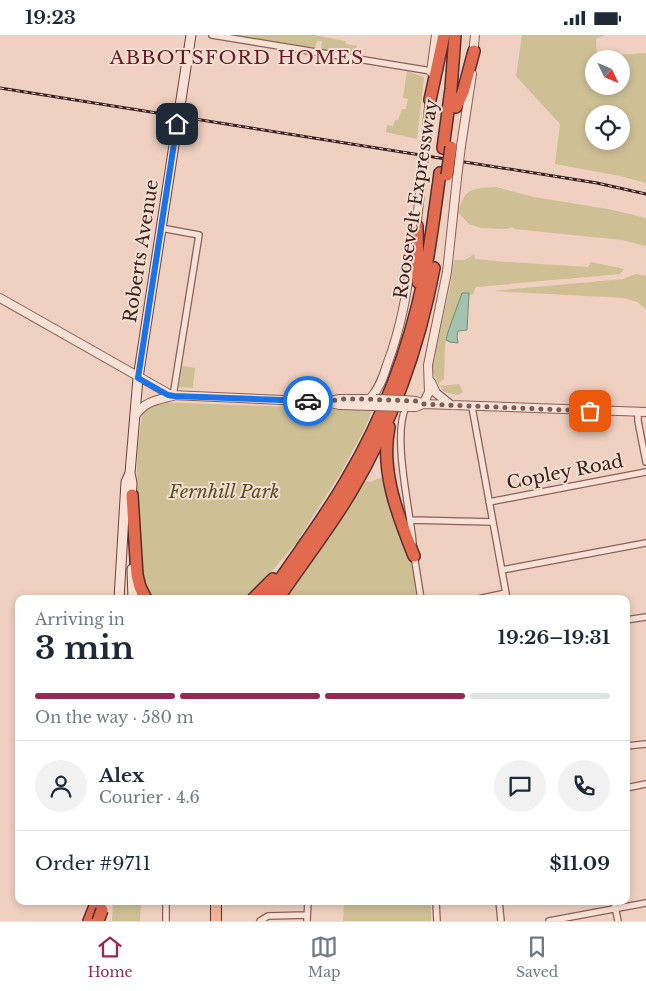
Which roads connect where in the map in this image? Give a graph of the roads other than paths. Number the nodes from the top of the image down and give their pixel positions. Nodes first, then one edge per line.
1 (191, 35) edge
2 (212, 35) edge
3 (436, 35) edge
4 (444, 35) edge
5 (455, 35) edge
6 (463, 35) edge
7 (475, 35) edge
8 (474, 51) junction
9 (431, 71) junction
10 (430, 100) junction
11 (456, 107) junction
12 (451, 147) junction
13 (448, 175) junction
14 (416, 226) junction
15 (161, 229) junction
16 (0, 298) edge
17 (417, 307) junction
18 (138, 378) junction
19 (429, 378) junction
20 (174, 396) junction
21 (373, 402) junction
22 (423, 404) junction
23 (401, 406) junction
24 (453, 406) junction
25 (472, 407) junction
26 (642, 412) edge
27 (134, 418) junction
28 (646, 462) edge
29 (646, 472) edge
30 (130, 473) junction
31 (132, 495) junction
32 (489, 502) junction
33 (398, 510) junction
34 (410, 520) junction
35 (493, 522) junction
36 (646, 543) edge
37 (300, 551) junction
38 (414, 556) junction
39 (502, 570) junction
40 (119, 595) edge
41 (133, 595) edge
42 (144, 595) edge
43 (258, 595) edge
44 (270, 595) edge
45 (281, 595) edge
46 (420, 595) edge
47 (507, 595) edge
48 (646, 617) edge
49 (630, 619) edge
50 (646, 744) edge
51 (630, 746) edge
52 (646, 784) edge
53 (630, 787) edge
54 (646, 903) edge
55 (95, 905) edge
56 (103, 905) edge
57 (104, 905) edge
58 (166, 905) edge
59 (216, 905) edge
60 (308, 905) edge
61 (436, 905) edge
62 (499, 905) edge
63 (615, 905) edge
64 (616, 909) junction
65 (307, 918) edge
66 (566, 919) edge
67 (89, 921) edge
68 (98, 921) edge
69 (102, 921) edge
70 (166, 921) edge
71 (216, 921) edge
72 (260, 921) edge
73 (437, 921) edge
74 (501, 921) edge
75 (549, 921) edge
76 (618, 921) edge

1 - 15 main road, Roberts Avenue
2 - 9 street
3 - 9 street
4 - 10 highway
5 - 12 highway, Roosevelt Expressway
6 - 11 highway, Roosevelt Expressway
7 - 8 street
8 - 11 highway
8 - 12 street
9 - 10 street
10 - 14 street, bridge
11 - 12 highway, Roosevelt Expressway
12 - 13 highway, Roosevelt Expressway, bridge
13 - 17 highway, Roosevelt Expressway
13 - 19 street
13 - 23 highway, Roosevelt Expressway
14 - 17 highway
14 - 21 street
15 - 18 main road, Roberts Avenue
15 - 20 street
16 - 18 street
17 - 37 highway, Roosevelt Expressway
18 - 20 street
18 - 27 main road, Roberts Avenue
19 - 22 street
19 - 24 street
20 - 21 street
20 - 27 street
21 - 23 street, bridge
22 - 23 street
22 - 24 street
23 - 33 highway
23 - 34 street
23 - 45 highway, Roosevelt Expressway
24 - 25 street
25 - 26 street
25 - 32 street
26 - 28 street
27 - 30 main road, Roberts Avenue
29 - 32 street, Copley Road
30 - 31 main road, Roberts Avenue
30 - 40 main road, Roberts Avenue
31 - 41 main road, Roberts Avenue
31 - 42 highway
32 - 35 street
33 - 34 highway
33 - 38 highway
34 - 35 street
34 - 38 street
35 - 39 street
36 - 39 street
37 - 43 highway
37 - 44 highway, Roosevelt Expressway
38 - 46 street
39 - 47 street
48 - 49 street
50 - 51 street
52 - 53 street
54 - 64 street
55 - 67 highway
56 - 68 highway, bridge
57 - 69 main road
58 - 70 street
59 - 71 main road
60 - 65 street
61 - 73 street
62 - 74 street
63 - 64 street
64 - 66 street
64 - 76 street
65 - 72 street
66 - 75 street

